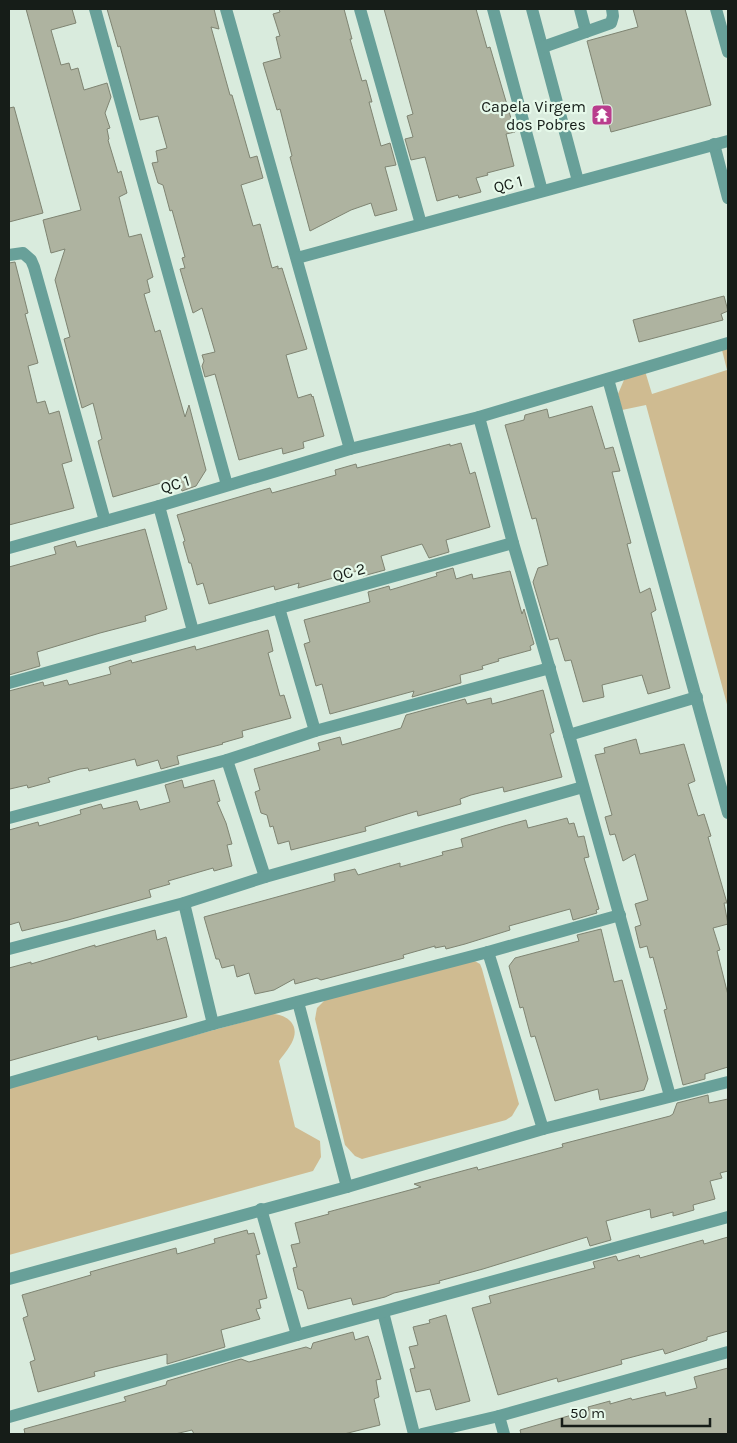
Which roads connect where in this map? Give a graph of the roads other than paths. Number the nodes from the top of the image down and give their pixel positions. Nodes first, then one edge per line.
1 (95, 9) edge
2 (226, 9) edge
3 (360, 9) edge
4 (493, 9) edge
5 (532, 9) edge
6 (580, 9) edge
7 (612, 9) edge
8 (716, 9) edge
9 (586, 32) junction
10 (727, 43) edge
11 (543, 46) junction
12 (728, 141) edge
13 (714, 144) junction
14 (578, 181) junction
15 (542, 191) junction
16 (728, 198) edge
17 (421, 224) junction
18 (9, 255) edge
19 (297, 258) junction
20 (728, 343) edge
21 (608, 379) junction
22 (479, 417) junction
23 (350, 449) junction
24 (227, 485) junction
25 (159, 506) junction
26 (105, 521) junction
27 (513, 543) junction
28 (9, 548) edge
29 (280, 608) junction
30 (193, 630) junction
31 (550, 668) junction
32 (9, 683) edge
33 (697, 696) junction
34 (315, 732) junction
35 (569, 734) junction
36 (227, 760) junction
37 (583, 786) junction
38 (728, 813) edge
39 (9, 818) edge
40 (265, 877) junction
41 (184, 903) junction
42 (620, 915) junction
43 (9, 949) edge
44 (488, 952) junction
45 (298, 1002) junction
46 (213, 1024) junction
47 (728, 1082) edge
48 (9, 1083) edge
49 (670, 1096) junction
50 (543, 1129) junction
51 (347, 1187) junction
52 (261, 1210) junction
53 (728, 1218) edge
54 (9, 1279) edge
55 (383, 1312) junction
56 (297, 1335) junction
57 (728, 1352) edge
58 (498, 1416) junction
59 (9, 1417) edge
60 (414, 1434) edge
61 (422, 1434) edge
62 (504, 1434) edge

1 - 24 street
2 - 19 street
3 - 17 street
4 - 15 street
5 - 11 street
6 - 9 street
7 - 9 street
8 - 10 street
9 - 11 street
11 - 14 street
12 - 13 street, QC 1
13 - 14 street, QC 1
13 - 16 street
14 - 15 street, QC 1
15 - 17 street, QC 1
17 - 19 street, QC 1
18 - 26 street
19 - 23 street
20 - 21 street, QC 1
21 - 22 street, QC 1
21 - 33 street
22 - 23 street, QC 1
22 - 27 street
23 - 24 street, QC 1
24 - 25 street, QC 1
25 - 26 street, QC 1
25 - 30 street
26 - 28 street, QC 1
27 - 29 street, QC 2
27 - 31 street
29 - 30 street, QC 2
29 - 34 street
30 - 32 street, QC 2
31 - 34 street
31 - 35 street
33 - 35 street
33 - 38 street
34 - 36 street
35 - 37 street
36 - 39 street
36 - 40 street
37 - 40 street
37 - 42 street
40 - 41 street
41 - 43 street
41 - 46 street
42 - 44 street
42 - 49 street
44 - 45 street
44 - 50 street
45 - 46 street
45 - 51 street
46 - 48 street
47 - 49 street
49 - 50 street
50 - 51 street
51 - 52 street
52 - 54 street
52 - 56 street
53 - 55 street
55 - 56 street
55 - 60 street
56 - 59 street
57 - 58 street
58 - 61 street
58 - 62 street

